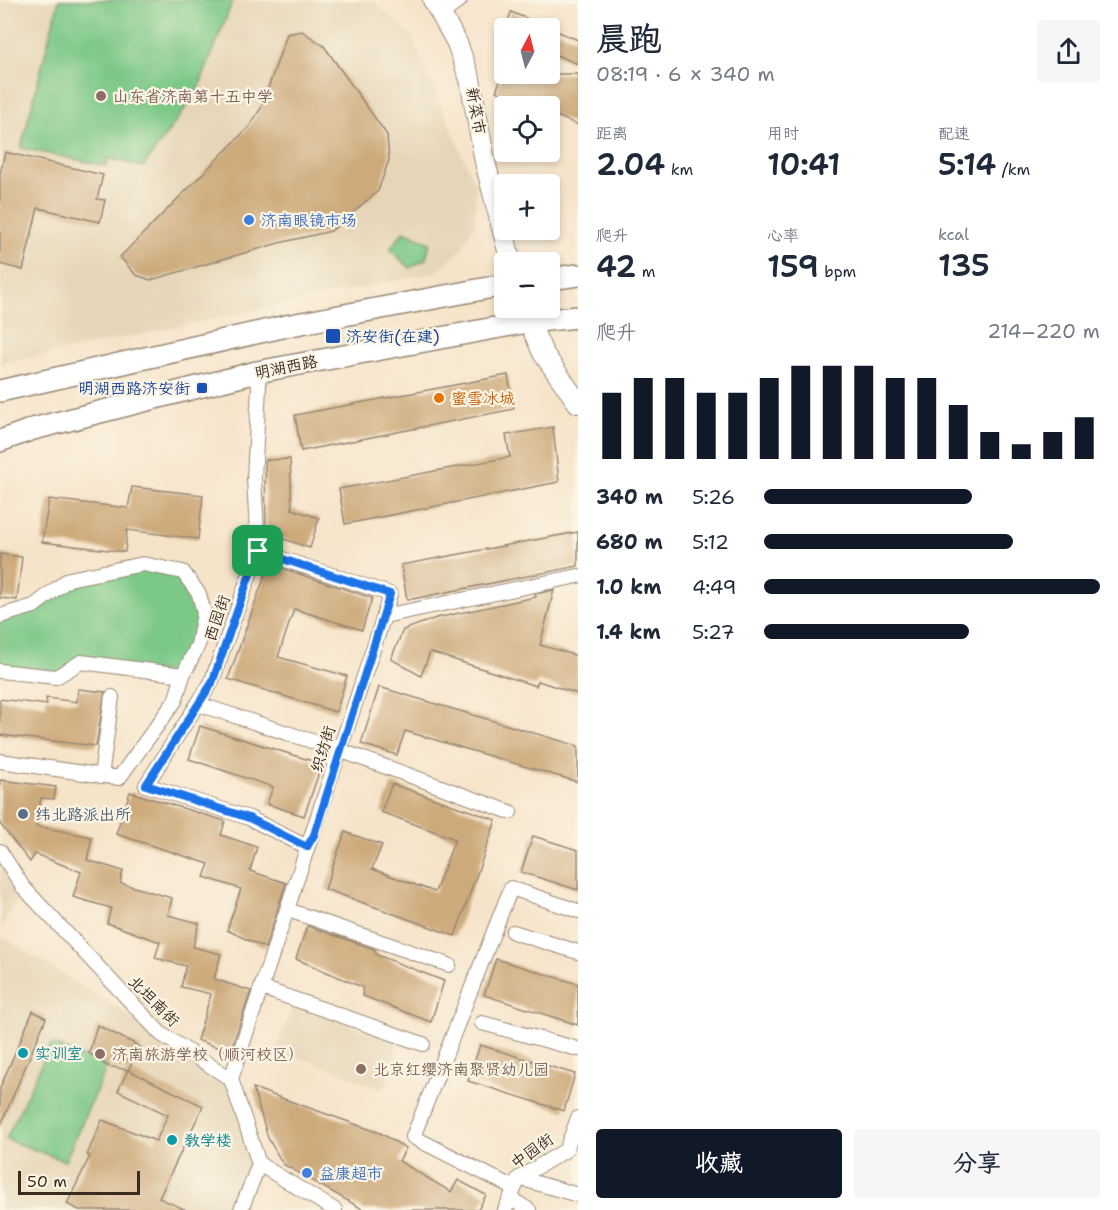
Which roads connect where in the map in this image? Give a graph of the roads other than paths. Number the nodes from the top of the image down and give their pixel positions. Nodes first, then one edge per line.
1 (460, 0) edge
2 (438, 7) edge
3 (508, 252) edge
4 (578, 275) edge
5 (560, 277) edge
6 (494, 287) edge
7 (560, 316) edge
8 (578, 317) edge
9 (511, 318) edge
10 (526, 318) edge
11 (257, 372) junction
12 (0, 391) edge
13 (578, 403) edge
14 (0, 441) edge
15 (258, 551) junction
16 (578, 576) edge
17 (0, 616) edge
18 (384, 616) junction
19 (0, 671) edge
20 (183, 675) junction
21 (112, 697) dead end
22 (198, 704) junction
23 (339, 750) junction
24 (0, 761) edge
25 (101, 776) junction
26 (510, 812) dead end
27 (307, 847) junction
28 (0, 851) edge
29 (288, 910) junction
30 (578, 911) edge
31 (513, 932) dead end
32 (578, 952) edge
33 (449, 965) dead end
34 (262, 988) junction
35 (482, 1023) dead end
36 (423, 1044) dead end
37 (578, 1049) edge
38 (231, 1080) junction
39 (578, 1118) edge
40 (258, 1164) junction
41 (512, 1194) edge
42 (578, 1195) edge
43 (241, 1210) edge
44 (335, 1210) edge
45 (530, 1210) edge

1 - 2 street
2 - 3 main road, 新菜市
4 - 5 main road
6 - 12 main road
7 - 8 main road, 明湖西路
9 - 11 main road, 明湖西路
10 - 13 main road
11 - 14 main road, 明湖西路
11 - 15 street, 西园街
15 - 18 street
15 - 22 street, 西园街
16 - 18 street
17 - 20 street
18 - 23 street, 织纺街
19 - 20 street
20 - 25 street
21 - 25 street
22 - 23 street
22 - 27 street, 西园街
23 - 26 street
23 - 27 street, 织纺街
24 - 25 street
27 - 29 street, 织纺街
28 - 38 street, 北坦南街
29 - 33 street
29 - 34 street, 织纺街
30 - 41 street
31 - 32 street
34 - 36 street
34 - 38 street, 织纺街
35 - 37 street
38 - 40 street
39 - 41 street, 中园街
40 - 43 street
40 - 44 street
41 - 42 street
41 - 45 street

